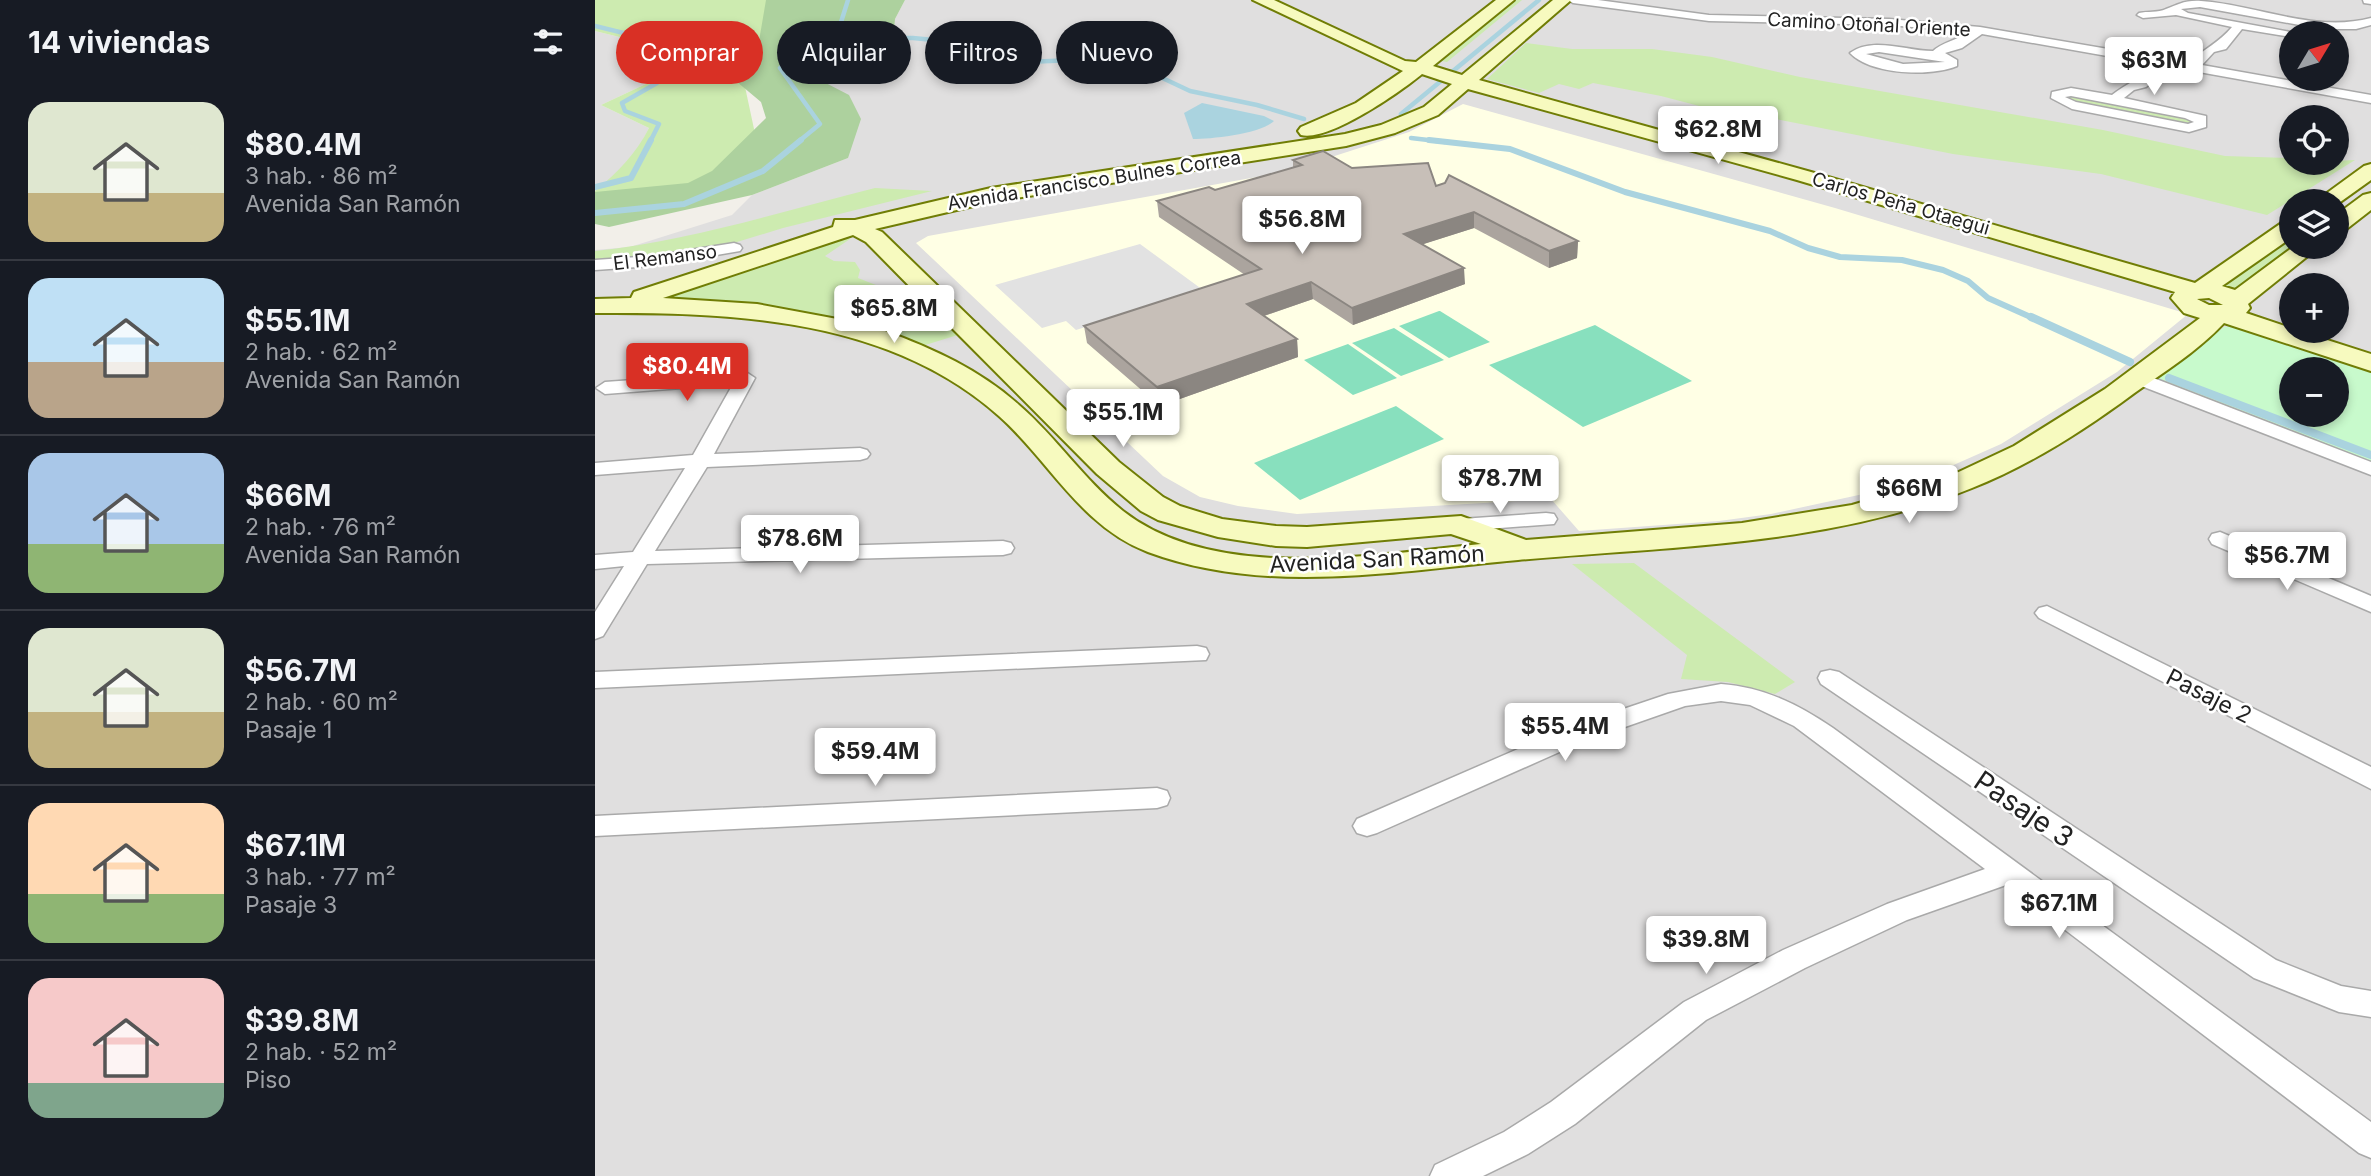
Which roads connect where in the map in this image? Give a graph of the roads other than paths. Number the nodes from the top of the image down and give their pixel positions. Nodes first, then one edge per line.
1 (1261, 0) edge
2 (1506, 0) edge
3 (1563, 0) edge
4 (1573, 0) edge
5 (2184, 2) edge
6 (1733, 3) dead end
7 (2175, 12) junction
8 (2143, 15) dead end
9 (1729, 19) junction
10 (2298, 21) edge
11 (2371, 21) edge
12 (1934, 25) junction
13 (2239, 26) junction
14 (2349, 27) edge
15 (1980, 30) junction
16 (2279, 32) edge
17 (1940, 51) junction
18 (2147, 58) junction
19 (2224, 59) junction
20 (2170, 62) junction
21 (2194, 66) junction
22 (1416, 71) junction
23 (1454, 86) junction
24 (2130, 87) junction
25 (2116, 98) junction
26 (2371, 99) edge
27 (2371, 170) edge
28 (2344, 189) edge
29 (2371, 200) edge
30 (2349, 216) edge
31 (815, 223) junction
32 (855, 227) junction
33 (2279, 239) edge
34 (734, 247) junction
35 (2287, 259) edge
36 (595, 265) edge
37 (668, 269) junction
38 (595, 294) edge
39 (2214, 302) junction
40 (609, 306) edge
41 (943, 307) junction
42 (2279, 316) edge
43 (595, 317) edge
44 (839, 327) junction
45 (975, 339) junction
46 (2347, 343) edge
47 (2367, 354) edge
48 (927, 357) junction
49 (2139, 378) junction
50 (605, 388) dead end
51 (860, 454) dead end
52 (699, 461) junction
53 (2371, 469) edge
54 (595, 470) edge
55 (1546, 519) dead end
56 (1461, 525) junction
57 (2220, 540) dead end
58 (1003, 548) dead end
59 (1524, 550) junction
60 (640, 558) junction
61 (595, 562) edge
62 (2371, 605) edge
63 (2047, 612) dead end
64 (595, 631) edge
65 (1197, 654) dead end
66 (1830, 678) dead end
67 (595, 680) edge
68 (2371, 779) edge
69 (1157, 798) dead end
70 (595, 827) edge
71 (1367, 827) dead end
72 (2010, 872) junction
73 (2371, 1004) edge
74 (2371, 1142) edge
75 (1447, 1176) edge

1 - 22 street, Carlos Peña Otaegui
2 - 22 street, Avenida Francisco Bulnes Correa
3 - 23 street, Avenida Francisco Bulnes Correa
4 - 9 street, Camino Otoñal Oriente
5 - 7 street
5 - 10 street
6 - 9 street
7 - 8 street
7 - 13 street
9 - 12 street, Camino Otoñal Oriente
11 - 14 street
12 - 15 street, Camino Otoñal Oriente
12 - 17 street
13 - 16 street
13 - 19 street
15 - 17 street
15 - 18 street, Camino Otoñal Oriente
17 - 17 street
18 - 20 street, Camino Otoñal Oriente
18 - 24 street
19 - 21 street, Camino Otoñal Oriente
19 - 21 street
19 - 26 street, Camino Otoñal Oriente
20 - 21 street, Camino Otoñal Oriente
20 - 24 street
22 - 23 street, Carlos Peña Otaegui
22 - 31 street, Avenida Francisco Bulnes Correa
23 - 32 street, Avenida Francisco Bulnes Correa
23 - 39 street, Carlos Peña Otaegui
24 - 25 street
25 - 25 street
27 - 28 street
29 - 30 street
31 - 32 street, Avenida San Ramón
31 - 34 street, Avenida Francisco Bulnes Correa
32 - 40 street, Avenida Francisco Bulnes Correa
32 - 41 street, Avenida San Ramón
33 - 39 street, Avenida San Ramón
34 - 36 street, El Remanso
34 - 37 street, Avenida Francisco Bulnes Correa
35 - 39 street, Avenida San Ramón
37 - 38 street, Avenida Francisco Bulnes Correa
37 - 40 street
39 - 42 street, Carlos Peña Otaegui
39 - 47 street, Carlos Peña Otaegui
39 - 49 street, Avenida San Ramón
40 - 43 street, Avenida Francisco Bulnes Correa
40 - 44 street, Avenida San Ramón
41 - 44 street
41 - 45 street, Avenida San Ramón
44 - 48 street, Avenida San Ramón
45 - 48 street
45 - 56 street, Avenida San Ramón
46 - 47 street, Carlos Peña Otaegui
48 - 59 street, Avenida San Ramón
49 - 53 street
49 - 59 street, Avenida San Ramón
50 - 52 street
51 - 52 street
52 - 54 street
52 - 60 street
55 - 56 street, Avenida San Ramón
56 - 59 street, Avenida San Ramón
57 - 62 street
58 - 60 street
60 - 61 street
60 - 64 street
63 - 68 street, Pasaje 2
65 - 67 street
66 - 73 street, Pasaje 3
69 - 70 street
71 - 72 street
72 - 74 street
72 - 75 street

